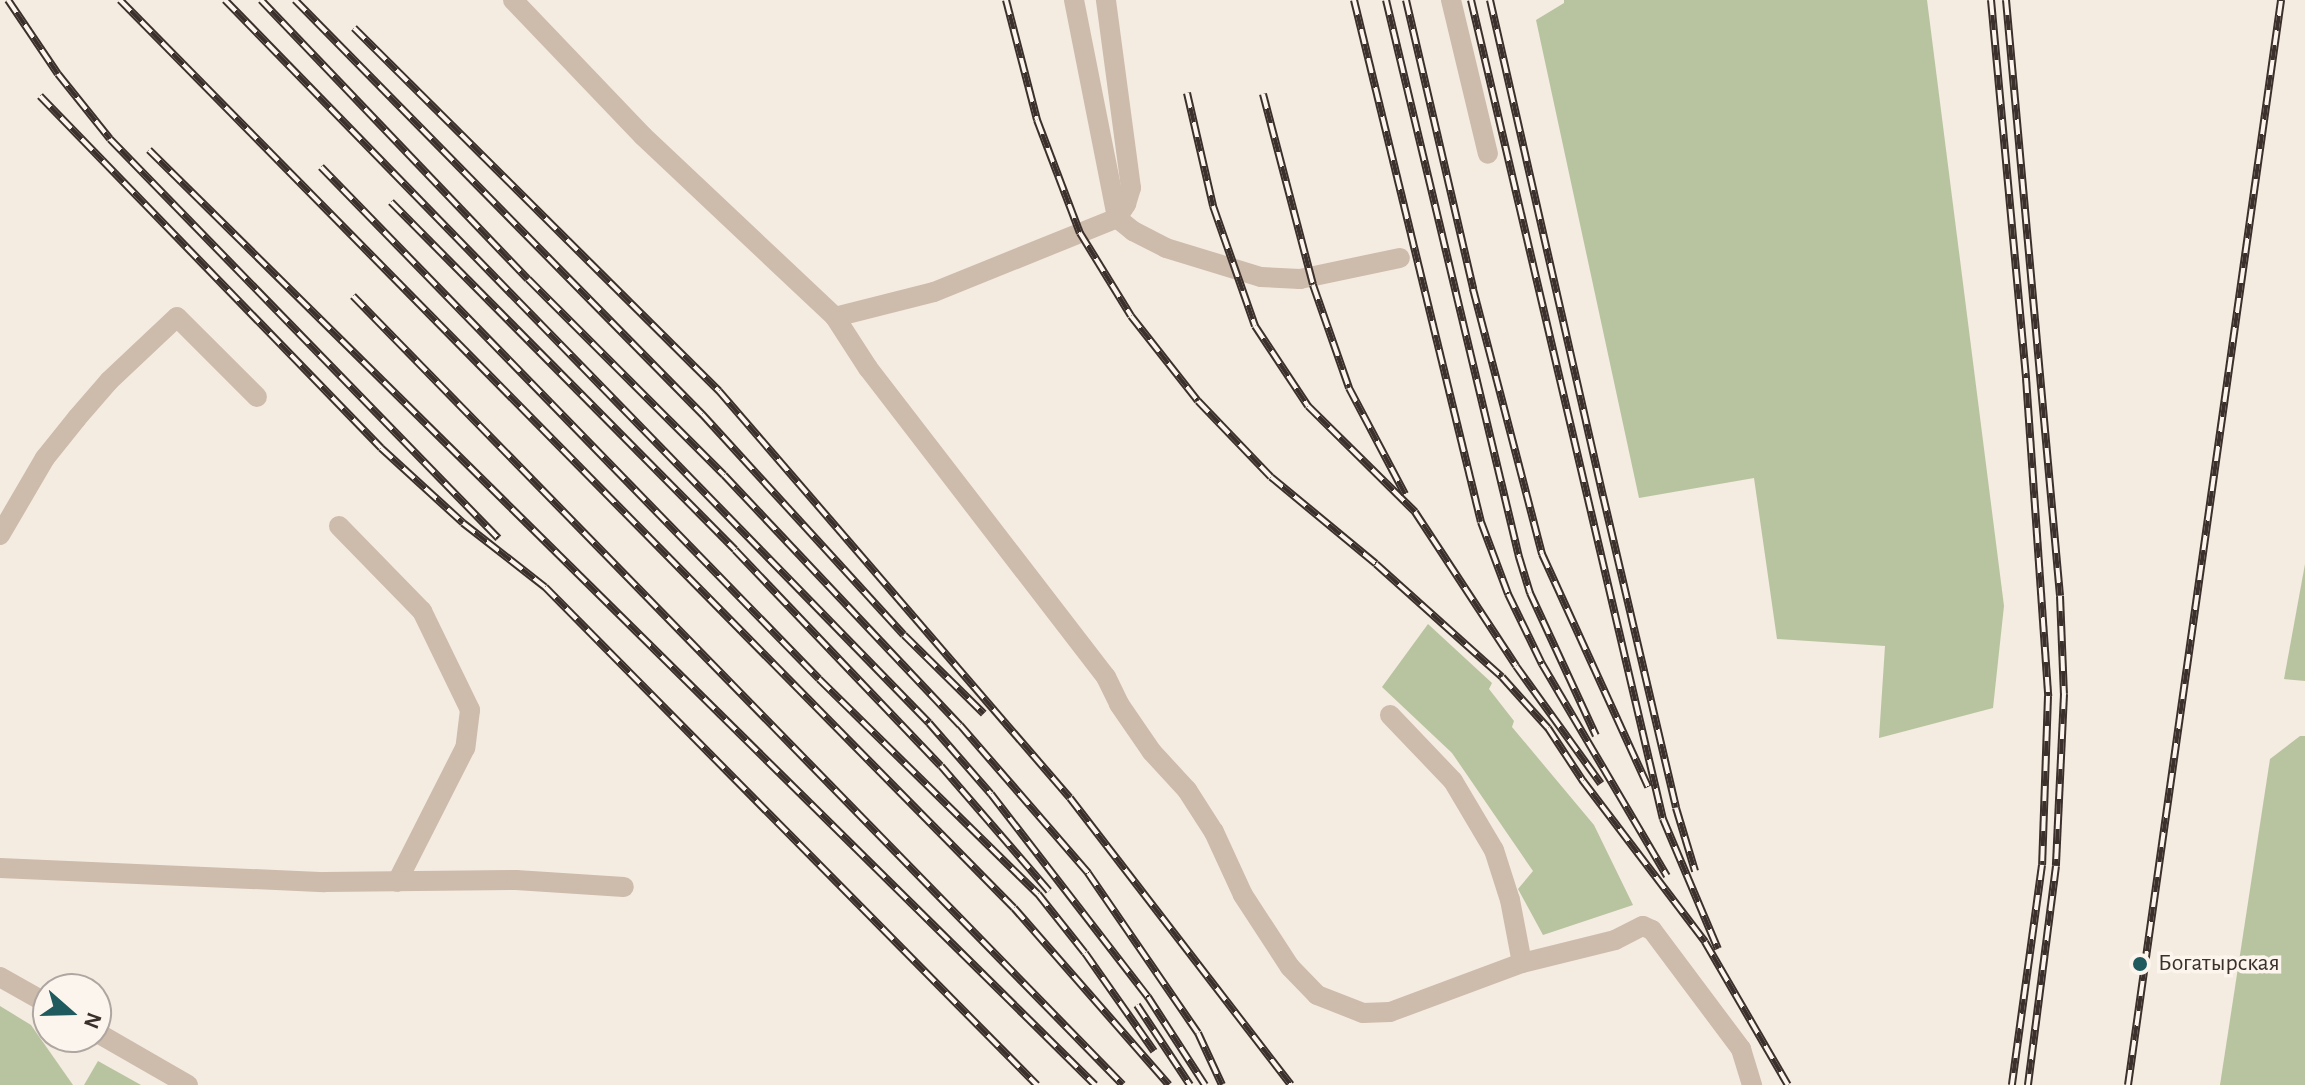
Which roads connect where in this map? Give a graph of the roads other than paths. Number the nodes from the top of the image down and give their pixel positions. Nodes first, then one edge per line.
1 (513, 0) edge
2 (1074, 0) edge
3 (1106, 0) edge
4 (1451, 0) edge
5 (1488, 154) dead end
6 (1117, 218) junction
7 (1400, 258) dead end
8 (835, 317) junction
9 (257, 397) dead end
10 (339, 526) dead end
11 (0, 535) edge
12 (1390, 715) dead end
13 (0, 868) edge
14 (397, 882) junction
15 (624, 887) dead end
16 (1522, 963) junction
17 (0, 977) edge
18 (32, 995) edge
19 (112, 1041) edge
20 (188, 1085) edge
21 (1752, 1085) edge

1 - 8 street
2 - 6 street
3 - 6 street
4 - 5 street
6 - 7 street
6 - 8 street
8 - 16 street
9 - 11 street
10 - 14 street
12 - 16 street
13 - 14 street
14 - 15 street
16 - 21 street
17 - 18 street
19 - 20 street

